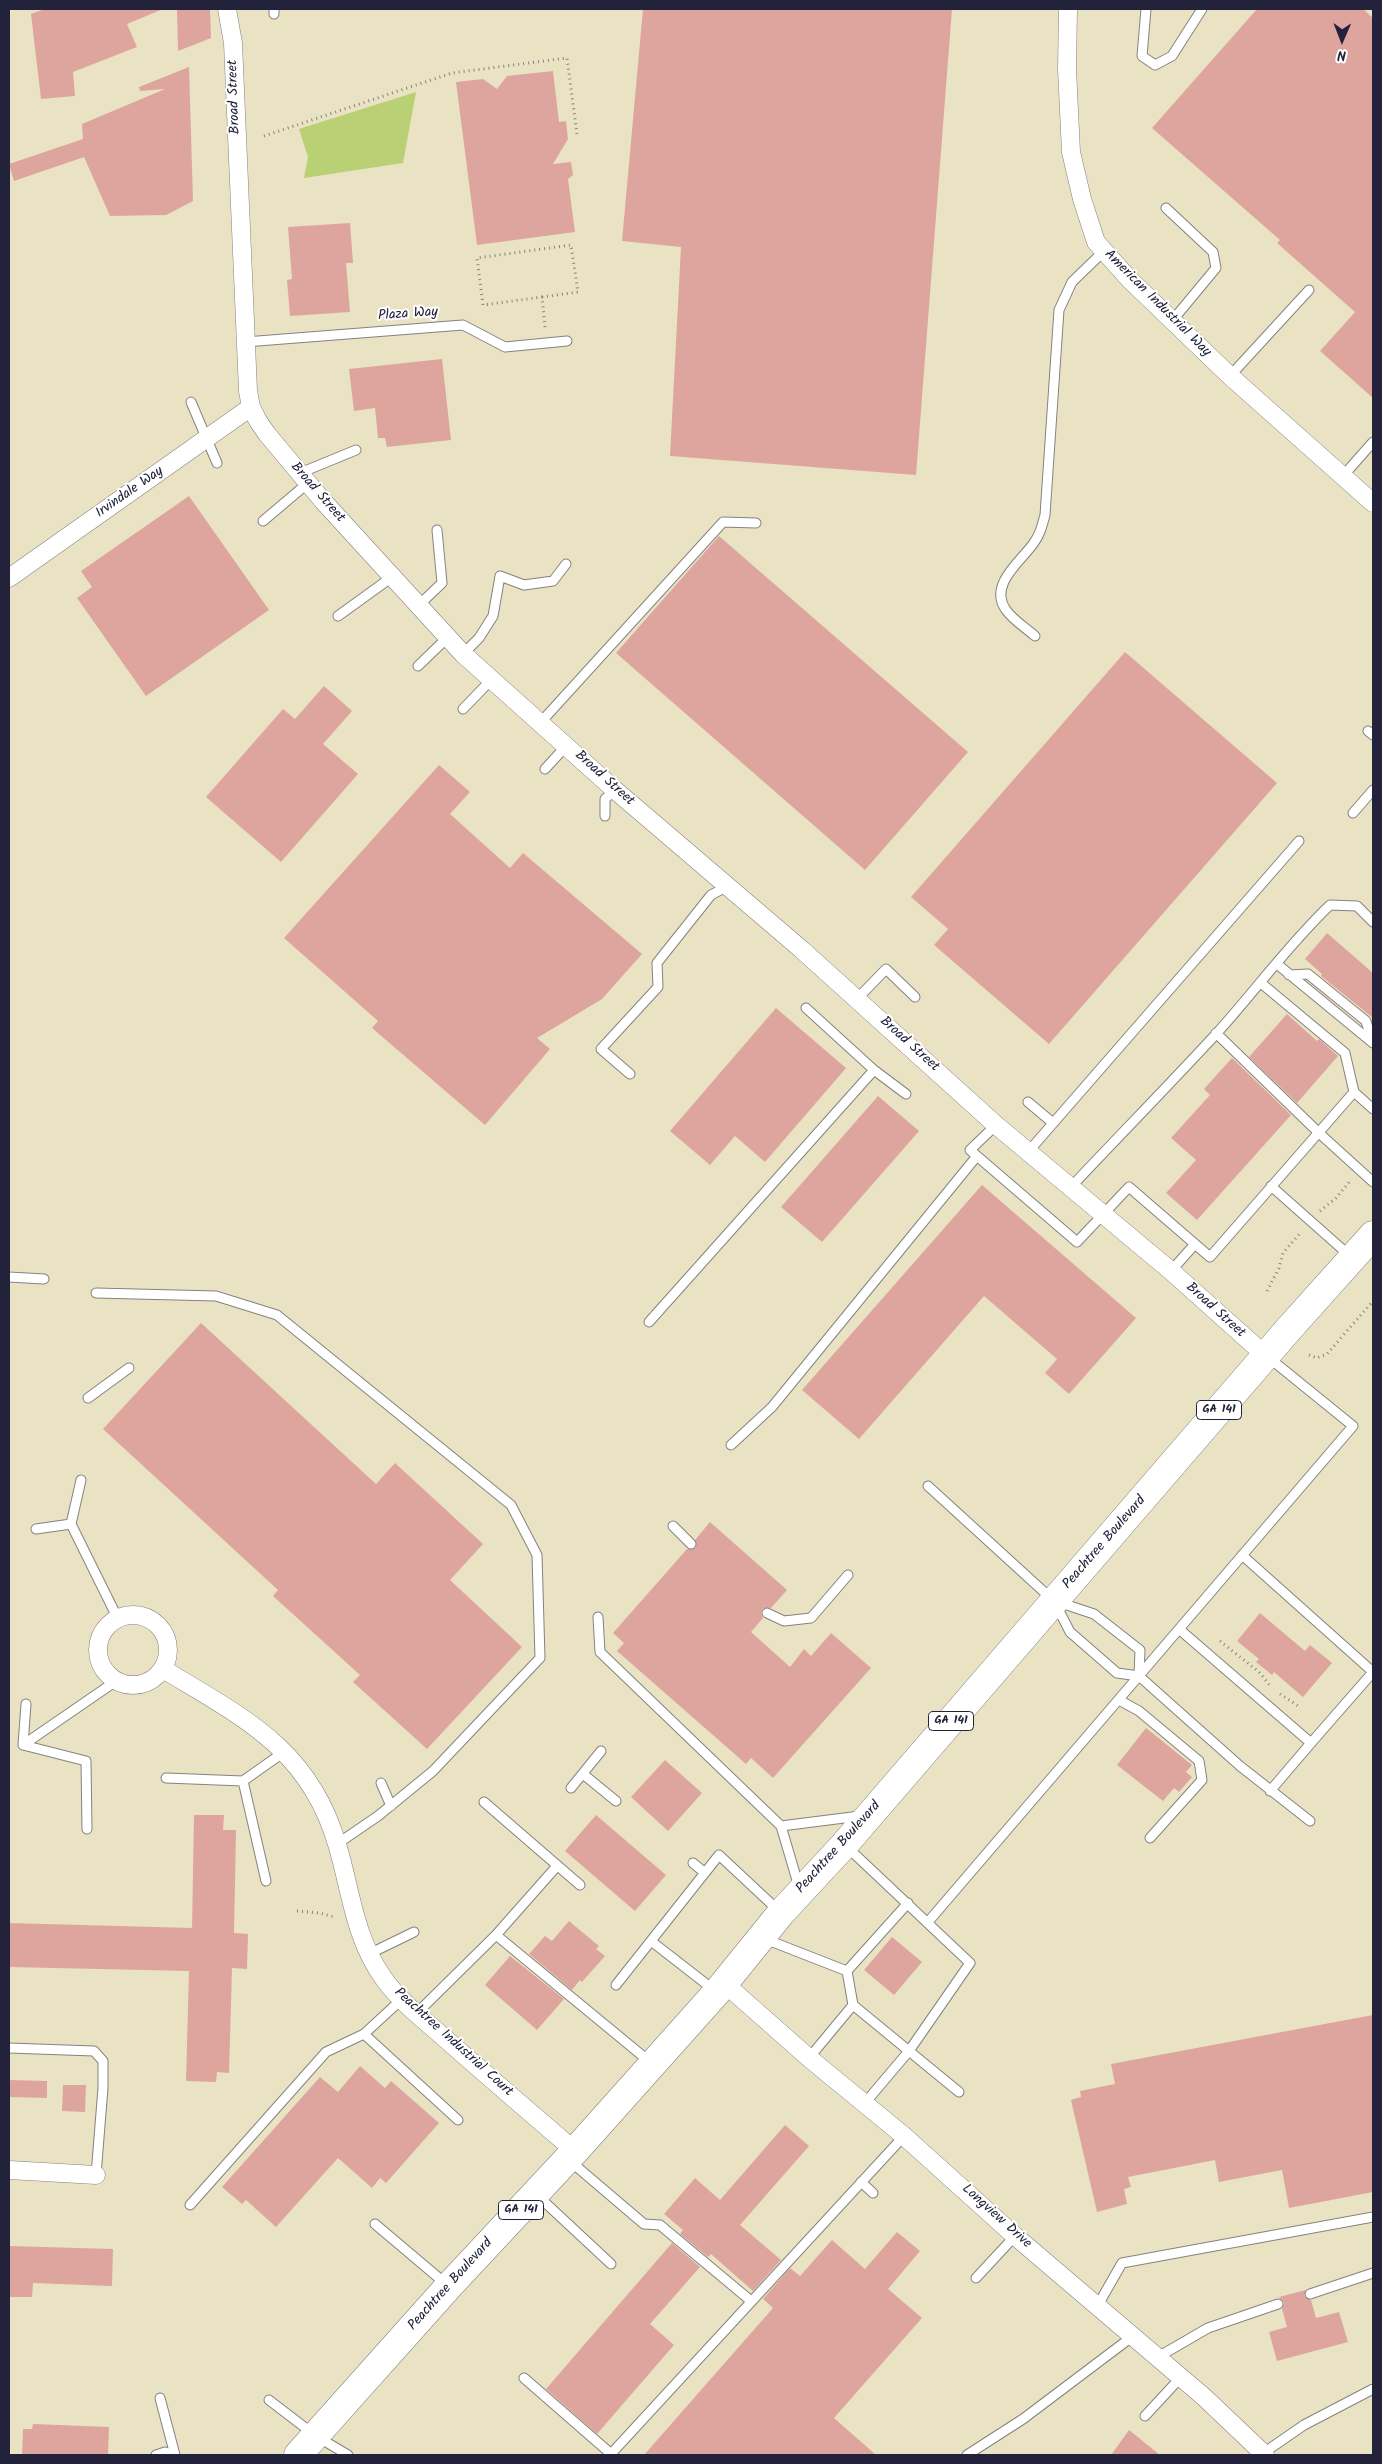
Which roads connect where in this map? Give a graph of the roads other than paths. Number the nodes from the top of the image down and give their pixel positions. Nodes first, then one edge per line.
1 (228, 9) edge
2 (237, 9) edge
3 (1068, 9) edge
4 (1146, 9) edge
5 (1202, 9) edge
6 (233, 43) junction
7 (1166, 208) dead end
8 (1104, 251) junction
9 (1309, 290) dead end
10 (1172, 321) junction
11 (245, 342) junction
12 (567, 342) dead end
13 (1230, 376) junction
14 (191, 402) dead end
15 (251, 407) junction
16 (208, 438) junction
17 (1373, 442) edge
18 (356, 450) dead end
19 (217, 463) dead end
20 (1343, 476) junction
21 (304, 478) junction
22 (1373, 503) edge
23 (263, 521) dead end
24 (756, 523) dead end
25 (436, 530) dead end
26 (566, 564) dead end
27 (9, 578) edge
28 (392, 578) junction
29 (418, 606) junction
30 (338, 616) dead end
31 (1035, 636) dead end
32 (448, 638) junction
33 (463, 654) junction
34 (418, 666) dead end
35 (492, 679) junction
36 (463, 709) dead end
37 (541, 722) junction
38 (567, 746) junction
39 (545, 769) dead end
40 (615, 790) junction
41 (1373, 790) edge
42 (1353, 813) dead end
43 (605, 816) dead end
44 (1300, 841) dead end
45 (728, 886) junction
46 (1373, 922) edge
47 (1277, 964) junction
48 (1261, 983) junction
49 (915, 997) dead end
50 (857, 999) junction
51 (806, 1008) dead end
52 (1216, 1034) junction
53 (1373, 1043) edge
54 (874, 1070) junction
55 (630, 1074) dead end
56 (1354, 1092) junction
57 (906, 1094) dead end
58 (1028, 1102) dead end
59 (1373, 1109) edge
60 (1053, 1123) junction
61 (996, 1125) junction
62 (1318, 1133) junction
63 (1028, 1152) junction
64 (977, 1156) junction
65 (1373, 1182) edge
66 (1271, 1186) junction
67 (1070, 1187) junction
68 (1103, 1215) junction
69 (1373, 1235) edge
70 (1195, 1244) junction
71 (1353, 1258) junction
72 (1171, 1271) junction
73 (9, 1277) edge
74 (44, 1278) dead end
75 (96, 1293) dead end
76 (649, 1322) dead end
77 (1266, 1356) junction
78 (129, 1368) dead end
79 (88, 1398) dead end
80 (731, 1445) dead end
81 (81, 1480) dead end
82 (928, 1486) dead end
83 (71, 1524) junction
84 (673, 1526) dead end
85 (36, 1529) dead end
86 (691, 1544) dead end
87 (1242, 1555) junction
88 (848, 1575) dead end
89 (1054, 1601) junction
90 (767, 1613) dead end
91 (598, 1617) dead end
92 (118, 1619) junction
93 (1178, 1629) junction
94 (163, 1669) junction
95 (1139, 1676) junction
96 (116, 1680) junction
97 (1118, 1700) junction
98 (26, 1704) dead end
99 (1311, 1743) junction
100 (23, 1745) junction
101 (601, 1751) dead end
102 (284, 1752) junction
103 (582, 1774) junction
104 (166, 1778) dead end
105 (242, 1781) junction
106 (381, 1783) dead end
107 (571, 1788) dead end
108 (1270, 1791) junction
109 (616, 1801) dead end
110 (484, 1802) dead end
111 (391, 1806) junction
112 (870, 1814) junction
113 (1310, 1821) dead end
114 (781, 1826) junction
115 (86, 1828) dead end
116 (1150, 1838) dead end
117 (337, 1844) junction
118 (844, 1845) junction
119 (693, 1864) dead end
120 (557, 1866) junction
121 (705, 1873) junction
122 (266, 1881) dead end
123 (580, 1885) dead end
124 (800, 1892) junction
125 (908, 1903) junction
126 (781, 1913) junction
127 (928, 1922) junction
128 (414, 1932) dead end
129 (496, 1935) junction
130 (762, 1938) junction
131 (651, 1941) junction
132 (369, 1954) junction
133 (847, 1971) junction
134 (616, 1985) dead end
135 (721, 1987) junction
136 (402, 1999) junction
137 (853, 2005) junction
138 (417, 2013) junction
139 (364, 2034) junction
140 (9, 2048) edge
141 (909, 2051) junction
142 (809, 2058) junction
143 (653, 2064) junction
144 (959, 2092) dead end
145 (865, 2103) junction
146 (458, 2120) dead end
147 (904, 2136) junction
148 (571, 2155) junction
149 (9, 2170) edge
150 (96, 2175) joint
151 (861, 2182) junction
152 (873, 2193) dead end
153 (536, 2194) junction
154 (190, 2205) dead end
155 (1373, 2217) edge
156 (375, 2224) dead end
157 (1015, 2236) junction
158 (611, 2264) dead end
159 (1373, 2273) edge
160 (976, 2278) dead end
161 (448, 2286) junction
162 (1310, 2294) dead end
163 (751, 2301) junction
164 (1278, 2304) dead end
165 (1098, 2305) junction
166 (1133, 2336) junction
167 (1158, 2357) junction
168 (1181, 2377) junction
169 (524, 2378) dead end
170 (1373, 2389) edge
171 (160, 2398) dead end
172 (269, 2400) dead end
173 (1145, 2416) dead end
174 (307, 2446) edge
175 (610, 2454) edge
176 (156, 2455) edge
177 (174, 2455) edge
178 (348, 2455) edge
179 (967, 2455) edge
180 (1263, 2455) edge

1 - 6 street, Broad Street
2 - 6 street, Broad Street
3 - 8 street, American Industrial Way
4 - 5 lane
6 - 11 street, Broad Street
7 - 10 lane
8 - 10 street, American Industrial Way
8 - 31 lane
9 - 13 lane
10 - 13 street, American Industrial Way
11 - 12 lane, Plaza Way
11 - 15 street, Broad Street
13 - 20 street, American Industrial Way
14 - 16 lane
15 - 16 street, Irvindale Way
15 - 21 street, Broad Street
16 - 19 lane
16 - 27 street, Irvindale Way
17 - 20 lane
18 - 21 lane
20 - 22 street, American Industrial Way
21 - 23 lane
21 - 28 street, Broad Street
24 - 37 lane
25 - 29 lane
26 - 33 lane
28 - 29 street, Broad Street
28 - 30 lane
29 - 32 street, Broad Street
32 - 33 street, Broad Street
32 - 34 lane
33 - 35 street, Broad Street
35 - 36 lane
35 - 37 street, Broad Street
37 - 38 street, Broad Street
38 - 39 lane
38 - 40 street, Broad Street
40 - 43 lane
40 - 45 street, Broad Street
41 - 42 lane
44 - 60 lane
45 - 50 street, Broad Street
45 - 55 lane
46 - 47 lane
47 - 48 lane
47 - 53 lane
48 - 52 lane
48 - 56 lane
49 - 50 lane
50 - 61 street, Broad Street
51 - 54 lane
52 - 62 lane
52 - 67 lane
54 - 57 lane
54 - 76 lane
56 - 59 lane
56 - 62 lane
58 - 60 lane
60 - 63 lane
61 - 63 street, Broad Street
61 - 64 lane
62 - 65 lane
62 - 66 lane
63 - 67 street, Broad Street
64 - 68 lane
64 - 80 lane
66 - 70 lane
66 - 71 lane
67 - 68 street, Broad Street
68 - 70 lane
68 - 72 street, Broad Street
69 - 71 highway, Peachtree Boulevard / GA 141
70 - 72 lane
71 - 77 highway, Peachtree Boulevard / GA 141
72 - 77 street, Broad Street
73 - 74 lane
75 - 111 lane
77 - 87 lane
77 - 89 highway, Peachtree Boulevard / GA 141
78 - 79 lane
81 - 83 lane
82 - 89 lane
83 - 85 lane
83 - 92 lane
84 - 86 lane
87 - 93 lane
87 - 99 lane
88 - 90 lane
89 - 95 lane
89 - 95 lane
89 - 112 highway, Peachtree Boulevard / GA 141
91 - 114 lane
92 - 94 street
92 - 96 street
93 - 95 lane
93 - 99 lane
94 - 96 street
94 - 102 street, Peachtree Industrial Court
95 - 97 lane
95 - 108 lane
96 - 100 lane
97 - 116 lane
97 - 127 lane
98 - 100 lane
99 - 108 lane
100 - 115 lane
101 - 103 lane
102 - 105 lane
102 - 117 street, Peachtree Industrial Court
103 - 107 lane
103 - 109 lane
104 - 105 lane
105 - 122 lane
106 - 111 lane
108 - 113 lane
110 - 120 lane
111 - 117 lane
112 - 114 lane
112 - 118 highway, Peachtree Boulevard / GA 141
114 - 124 lane
117 - 132 street, Peachtree Industrial Court
118 - 124 highway, Peachtree Boulevard / GA 141
118 - 125 lane
119 - 121 lane
120 - 123 lane
120 - 129 lane
121 - 126 lane
121 - 131 lane
124 - 126 highway, Peachtree Boulevard / GA 141
125 - 127 lane
125 - 133 lane
126 - 130 highway, Peachtree Boulevard / GA 141
127 - 141 lane
128 - 132 lane
129 - 138 lane
129 - 143 lane
130 - 133 lane
130 - 135 highway, Peachtree Boulevard / GA 141
131 - 134 lane
131 - 135 lane
132 - 136 street, Peachtree Industrial Court
133 - 137 lane
135 - 142 street, Longview Drive
135 - 143 highway, Peachtree Boulevard / GA 141
136 - 138 street, Peachtree Industrial Court
136 - 139 lane
137 - 141 lane
137 - 142 lane
138 - 148 street, Peachtree Industrial Court
139 - 146 lane
139 - 154 lane
140 - 150 lane
141 - 144 lane
141 - 145 lane
142 - 145 street, Longview Drive
143 - 148 highway, Peachtree Boulevard / GA 141
145 - 147 street, Longview Drive
147 - 151 lane
147 - 157 street, Longview Drive
148 - 153 highway, Peachtree Boulevard / GA 141
148 - 163 lane
149 - 150 street
151 - 152 lane
151 - 163 lane
153 - 158 lane
153 - 161 highway, Peachtree Boulevard / GA 141
155 - 165 lane
156 - 161 lane
157 - 160 lane
157 - 165 street, Longview Drive
159 - 162 lane
161 - 174 highway, Peachtree Boulevard / GA 141
163 - 175 lane
164 - 167 lane
165 - 166 street, Longview Drive
166 - 167 street, Longview Drive
166 - 179 lane
167 - 168 street, Longview Drive
168 - 173 lane
168 - 180 street, Longview Drive
169 - 175 lane
170 - 180 lane
171 - 177 lane
172 - 174 lane
174 - 178 lane
176 - 177 lane

